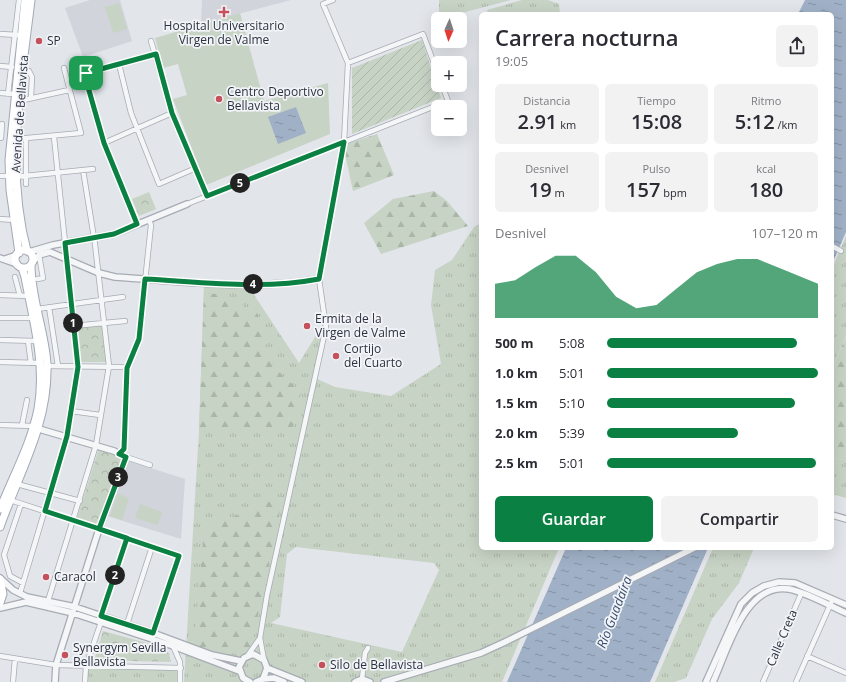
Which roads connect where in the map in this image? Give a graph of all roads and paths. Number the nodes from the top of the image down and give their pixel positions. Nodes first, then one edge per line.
1 (18, 0) edge
2 (25, 0) edge
3 (31, 0) edge
4 (333, 0) edge
5 (0, 34) edge
6 (18, 35) junction
7 (151, 41) dead end
8 (156, 54) junction
9 (431, 56) edge
10 (80, 62) dead end
11 (119, 64) junction
12 (348, 64) junction
13 (0, 66) edge
14 (14, 67) junction
15 (64, 68) dead end
16 (29, 71) dead end
17 (84, 73) junction
18 (70, 90) junction
19 (445, 92) edge
20 (0, 93) edge
21 (14, 96) junction
22 (31, 97) junction
23 (172, 113) junction
24 (2, 124) dead end
25 (138, 129) junction
26 (54, 136) junction
27 (0, 138) edge
28 (13, 139) junction
29 (26, 139) junction
30 (344, 142) junction
31 (104, 143) junction
32 (196, 168) junction
33 (93, 169) dead end
34 (83, 170) junction
35 (57, 172) junction
36 (0, 176) edge
37 (25, 176) junction
38 (12, 177) junction
39 (26, 184) dead end
40 (207, 196) junction
41 (187, 204) joint
42 (0, 219) edge
43 (14, 220) junction
44 (148, 220) junction
45 (137, 224) junction
46 (94, 237) junction
47 (65, 243) junction
48 (834, 247) edge
49 (840, 250) dead end
50 (28, 252) junction
51 (18, 254) junction
52 (39, 255) junction
53 (2, 259) edge
54 (66, 260) junction
55 (32, 263) junction
56 (19, 266) junction
57 (99, 273) junction
58 (15, 277) dead end
59 (37, 279) dead end
60 (145, 279) junction
61 (319, 279) junction
62 (0, 295) edge
63 (20, 296) junction
64 (29, 296) junction
65 (123, 297) dead end
66 (102, 300) junction
67 (70, 304) junction
68 (49, 307) junction
69 (38, 309) junction
70 (0, 318) edge
71 (33, 318) junction
72 (125, 321) dead end
73 (105, 323) junction
74 (73, 326) junction
75 (0, 340) edge
76 (28, 341) junction
77 (37, 341) junction
78 (0, 362) edge
79 (30, 363) junction
80 (44, 365) junction
81 (58, 366) junction
82 (110, 366) junction
83 (78, 367) junction
84 (127, 368) junction
85 (26, 400) dead end
86 (71, 411) junction
87 (100, 415) junction
88 (0, 425) edge
89 (22, 425) junction
90 (36, 428) junction
91 (67, 436) junction
92 (96, 445) junction
93 (117, 452) junction
94 (126, 457) junction
95 (150, 465) dead end
96 (17, 484) junction
97 (49, 493) junction
98 (10, 500) junction
99 (80, 501) junction
100 (21, 504) junction
101 (0, 509) edge
102 (45, 511) junction
103 (834, 516) edge
104 (74, 520) junction
105 (846, 520) edge
106 (0, 527) edge
107 (99, 529) junction
108 (127, 538) junction
109 (152, 546) junction
110 (690, 550) edge
111 (0, 578) edge
112 (23, 583) junction
113 (20, 593) junction
114 (801, 594) junction
115 (832, 599) junction
116 (48, 601) junction
117 (0, 603) edge
118 (846, 605) edge
119 (829, 606) junction
120 (0, 608) edge
121 (74, 610) junction
122 (846, 613) edge
123 (101, 616) junction
124 (101, 622) junction
125 (127, 624) junction
126 (153, 633) junction
127 (149, 638) junction
128 (260, 638) junction
129 (173, 646) junction
130 (368, 648) dead end
131 (248, 655) junction
132 (0, 656) edge
133 (807, 656) junction
134 (15, 659) junction
135 (264, 660) junction
136 (241, 661) junction
137 (56, 665) junction
138 (86, 666) junction
139 (181, 668) junction
140 (267, 668) junction
141 (239, 671) junction
142 (846, 673) edge
143 (362, 679) junction
144 (243, 680) edge
145 (259, 681) edge
146 (13, 682) edge
147 (55, 682) edge
148 (85, 682) edge
149 (180, 682) edge
150 (250, 682) edge
151 (284, 682) edge
152 (302, 682) edge
153 (355, 682) edge
154 (370, 682) edge
155 (384, 682) edge
156 (706, 682) edge
157 (714, 682) edge
158 (763, 682) edge
159 (796, 682) edge

1 - 2 street
1 - 6 street, Avenida de Bellavista
2 - 6 main road, Avenida de Bellavista
3 - 21 main road, Avenida de Bellavista
4 - 12 street
5 - 6 street
6 - 14 main road, Avenida de Bellavista
7 - 8 street
8 - 11 street
8 - 23 street
9 - 12 street
10 - 17 street
11 - 17 street
11 - 25 street
12 - 30 street
13 - 14 street
14 - 21 main road, Avenida de Bellavista
15 - 18 street
16 - 22 street
17 - 31 street
18 - 22 street
18 - 26 street
19 - 30 street
20 - 21 street
21 - 22 street
21 - 28 main road, Avenida de Bellavista
23 - 25 street
23 - 32 street
24 - 27 street, Avenida de Bellavista
25 - 31 street
25 - 32 street
26 - 29 street
26 - 35 street
27 - 28 street
28 - 29 street
28 - 38 main road, Avenida de Bellavista
29 - 37 street, Avenida de Bellavista
30 - 40 street
30 - 61 street
31 - 45 street
32 - 40 street
33 - 34 street
34 - 35 street
34 - 46 street
35 - 37 street
35 - 47 street
36 - 38 street
37 - 38 street
37 - 39 street, Avenida de Bellavista
38 - 43 main road, Avenida de Bellavista
38 - 50 main road, Avenida de Bellavista
40 - 41 street
41 - 44 street
42 - 43 street
43 - 51 main road, Avenida de Bellavista
44 - 45 street
44 - 60 street
45 - 46 street
46 - 47 street
46 - 57 street
47 - 50 street
47 - 54 street
48 - 49 street
50 - 51 main road
50 - 55 main road
51 - 53 street
51 - 56 main road
52 - 54 street
52 - 55 street
52 - 59 street
53 - 56 street
54 - 57 street
54 - 67 street
55 - 56 main road
55 - 69 main road
56 - 64 main road
57 - 60 street
57 - 66 street
58 - 63 street
60 - 61 street
60 - 84 street
61 - 128 street
62 - 63 street
63 - 64 street
64 - 71 main road
65 - 66 street
66 - 67 street
66 - 73 street
67 - 68 street
67 - 74 street
68 - 69 street
68 - 81 street
69 - 80 main road
70 - 71 street
71 - 77 main road
72 - 73 street
73 - 74 street
73 - 82 street
74 - 83 street
75 - 76 street
76 - 77 street
76 - 79 street
77 - 80 main road
78 - 79 street
79 - 80 street
80 - 81 street
80 - 90 main road
81 - 83 street
82 - 83 street
82 - 84 street
82 - 87 street
83 - 86 street
84 - 93 street
85 - 89 street
86 - 87 street
86 - 91 street
87 - 92 street
88 - 89 street
89 - 90 street
90 - 91 street
90 - 96 main road
90 - 101 main road
91 - 92 street
91 - 97 street
92 - 93 street
92 - 99 street
93 - 94 street
94 - 95 street
94 - 107 street
96 - 97 street
96 - 98 main road
97 - 99 street
97 - 102 street
98 - 100 street
98 - 106 main road
99 - 104 street
100 - 102 street
100 - 112 street
102 - 104 street
102 - 112 street
103 - 105 street
104 - 107 street
104 - 116 street
107 - 108 street
107 - 121 street
108 - 109 street
108 - 123 street
109 - 125 street
109 - 126 street
110 - 155 street
111 - 113 street
111 - 117 main road
112 - 113 street
113 - 116 street
114 - 119 street
114 - 157 street
114 - 158 street, Calle Creta
115 - 118 street
115 - 119 street
115 - 156 street
116 - 121 street
119 - 122 street
119 - 133 street
120 - 121 street
121 - 123 street
121 - 124 street
121 - 137 street
123 - 125 street
124 - 127 street
124 - 138 street
125 - 126 street
126 - 127 street
126 - 136 street
127 - 129 street
128 - 131 street
128 - 135 street
129 - 139 street
129 - 141 street
130 - 143 street
131 - 135 street
131 - 136 street
132 - 134 street
133 - 142 street
133 - 159 street
134 - 137 street
134 - 146 street
135 - 140 street
136 - 141 street
137 - 138 street
137 - 147 street
138 - 139 street
138 - 148 street
139 - 149 street
140 - 145 street
140 - 152 street
141 - 144 street
143 - 153 street
143 - 154 street
144 - 150 street
145 - 151 street

